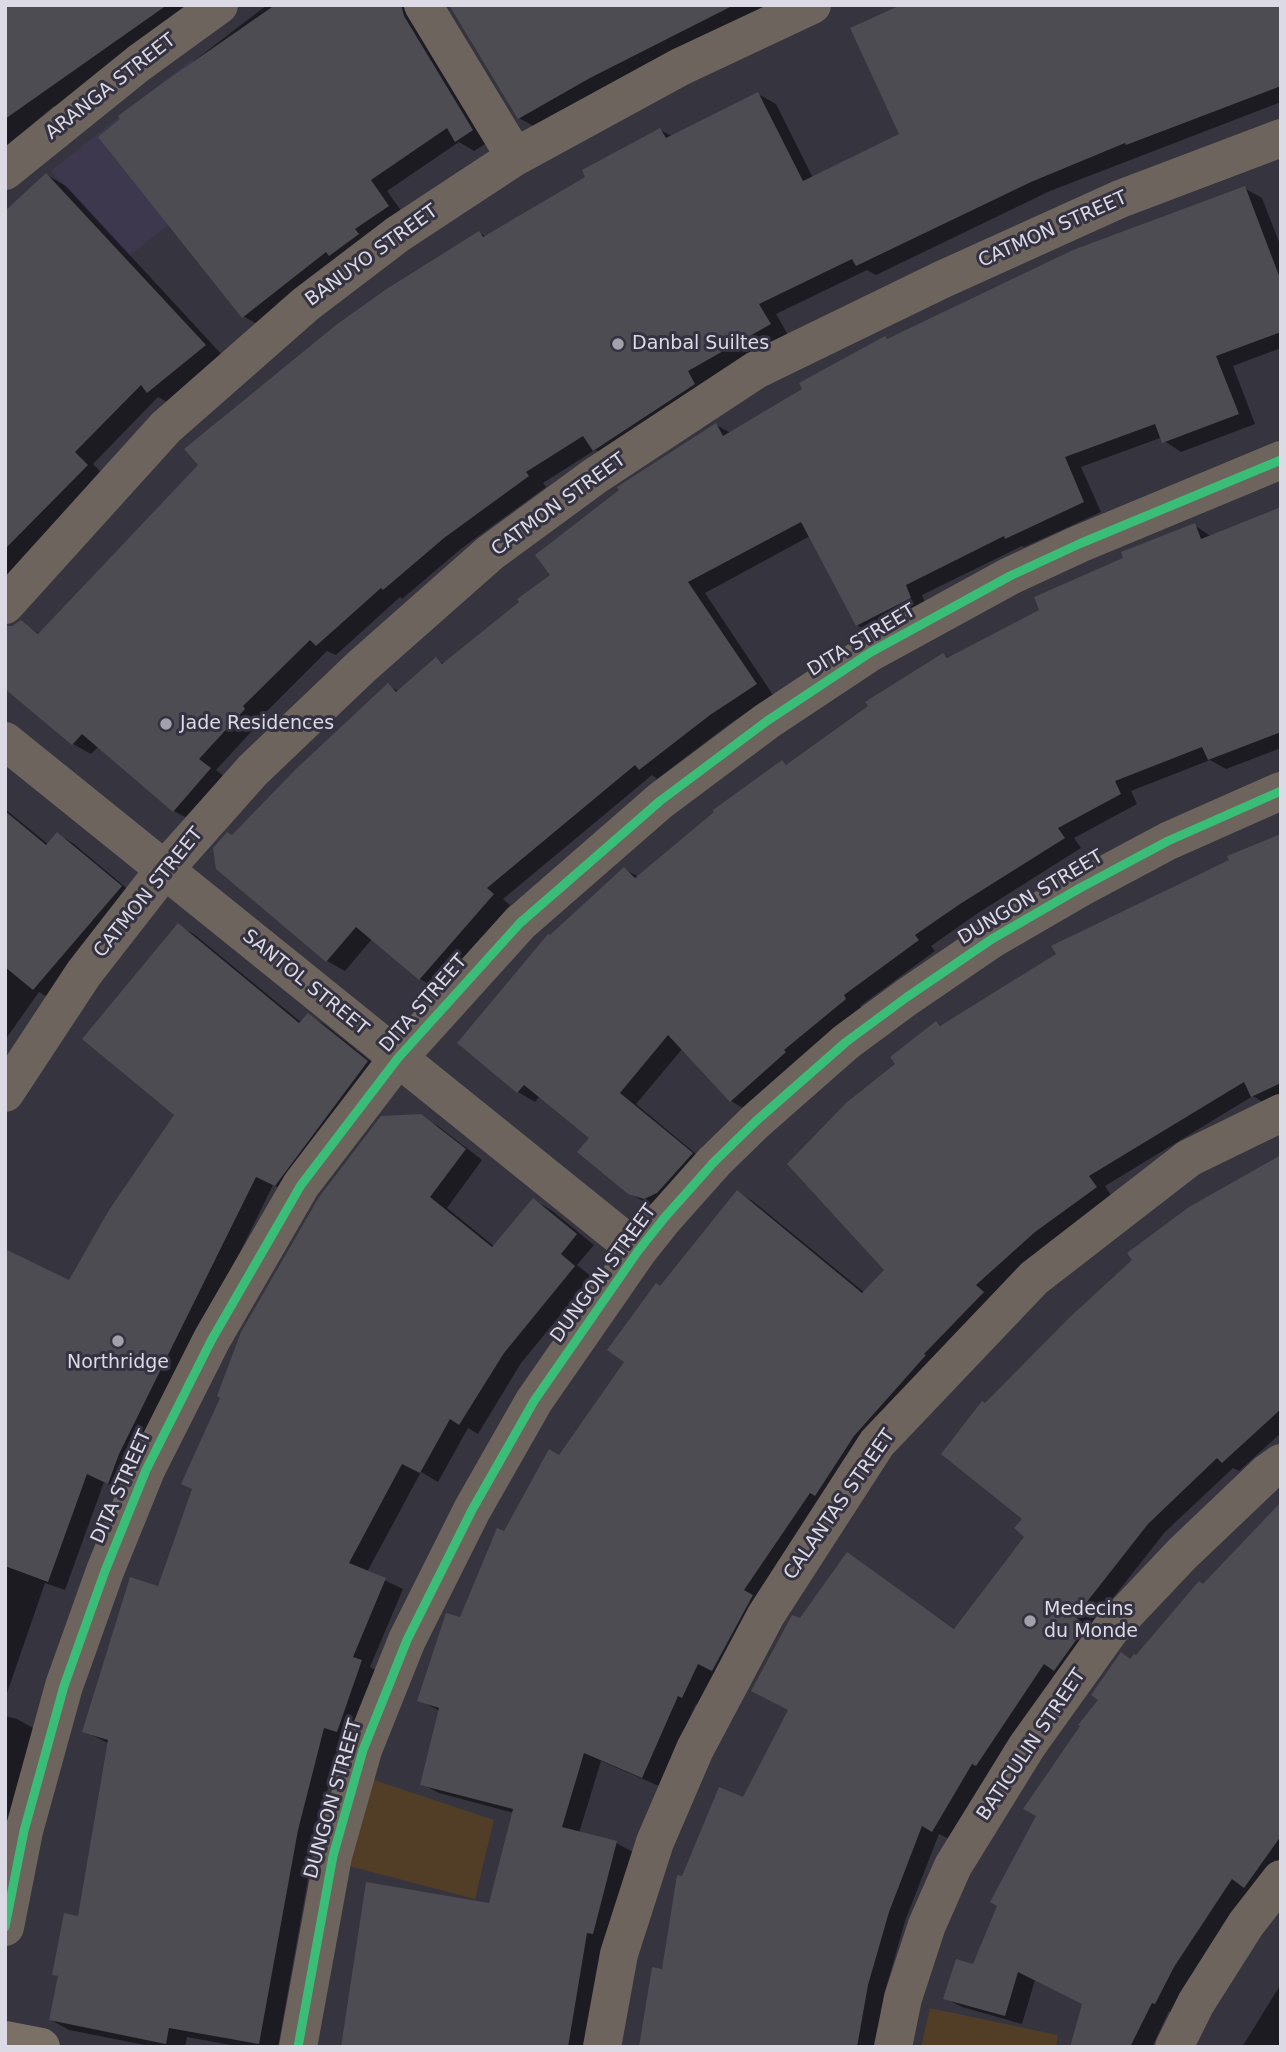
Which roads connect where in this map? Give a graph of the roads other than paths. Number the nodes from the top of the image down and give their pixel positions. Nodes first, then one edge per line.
1 (219, 5) edge
2 (423, 5) edge
3 (812, 5) edge
4 (1281, 138) edge
5 (515, 158) junction
6 (5, 171) edge
7 (1281, 460) edge
8 (5, 605) edge
9 (5, 741) edge
10 (1281, 791) edge
11 (165, 869) junction
12 (398, 1058) junction
13 (5, 1093) edge
14 (1281, 1113) edge
15 (638, 1251) junction
16 (1281, 1463) edge
17 (1281, 1879) edge
18 (5, 1927) edge
19 (5, 2040) edge
20 (41, 2047) edge
21 (298, 2047) edge
22 (602, 2047) edge
23 (893, 2047) edge
24 (1174, 2047) edge

1 - 6 street, ARANGA STREET
2 - 5 street
3 - 5 street, BANUYO STREET
4 - 11 street, CATMON STREET
5 - 8 street, BANUYO STREET
7 - 12 street, DITA STREET
9 - 11 street, SANTOL STREET
10 - 15 street, DUNGON STREET
11 - 12 street, SANTOL STREET
11 - 13 street, CATMON STREET
12 - 15 street, SANTOL STREET
12 - 18 street, DITA STREET
14 - 22 street, CALANTAS STREET
15 - 21 street, DUNGON STREET
16 - 23 street, BATICULIN STREET
17 - 24 street
19 - 20 main road

